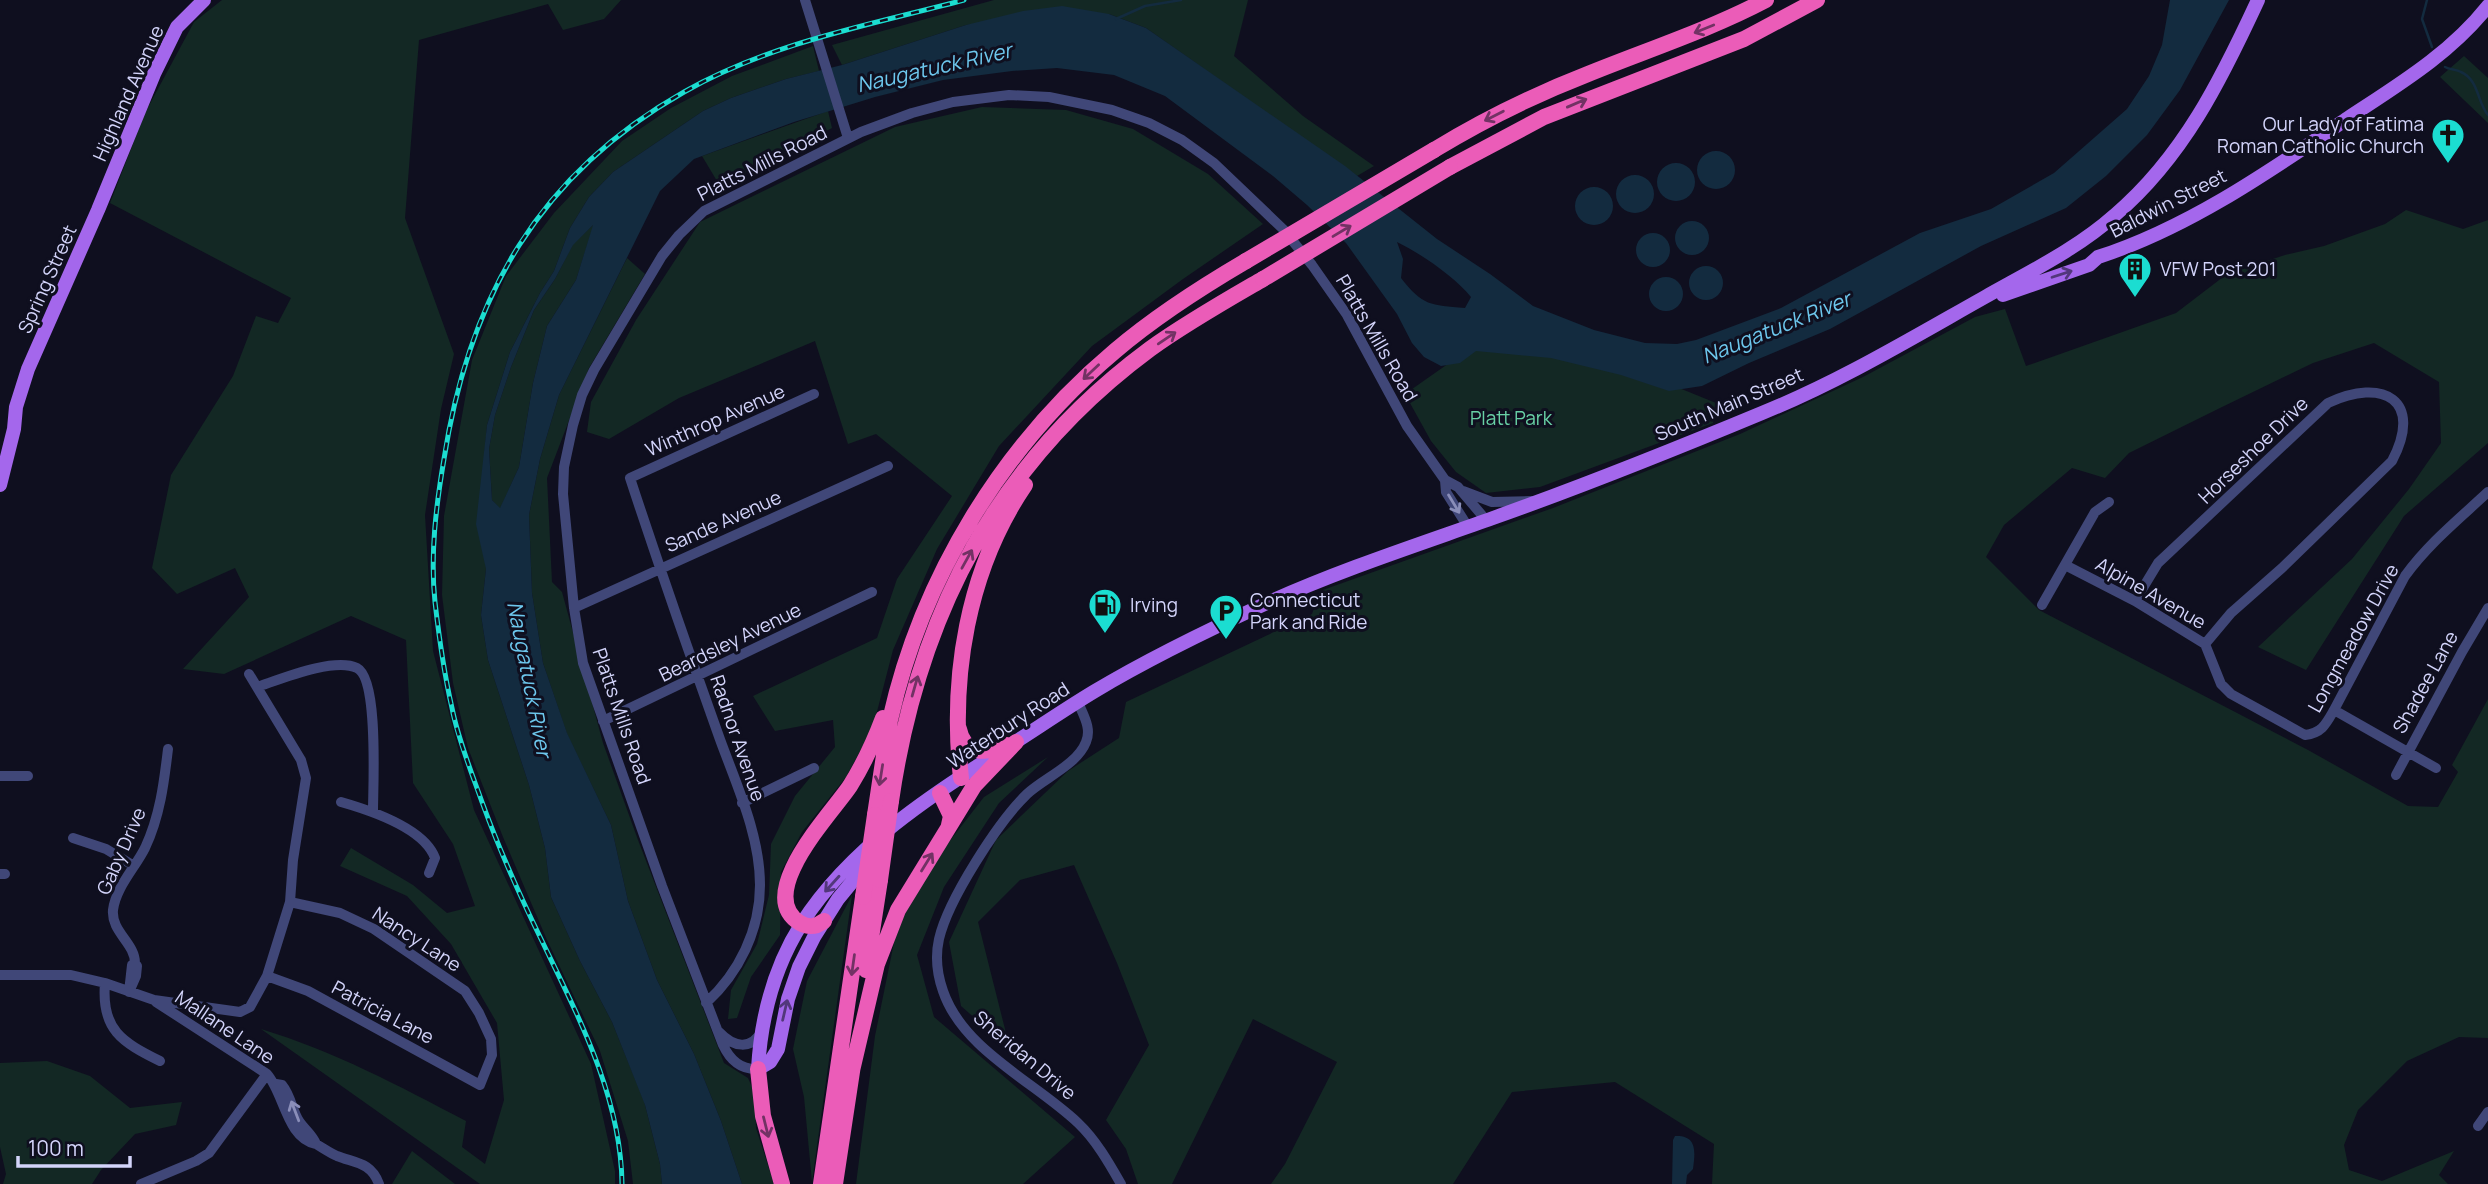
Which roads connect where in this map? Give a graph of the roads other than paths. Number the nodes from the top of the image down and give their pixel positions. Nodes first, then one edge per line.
1 (204, 0) edge
2 (805, 0) edge
3 (1766, 0) edge
4 (1817, 0) edge
5 (2258, 0) edge
6 (2488, 6) edge
7 (848, 138) junction
8 (98, 210) joint
9 (2076, 244) junction
10 (2098, 257) junction
11 (1978, 301) junction
12 (1130, 365) junction
13 (814, 394) dead end
14 (888, 466) dead end
15 (630, 478) joint
16 (1445, 480) junction
17 (0, 485) edge
18 (1458, 487) junction
19 (2488, 492) edge
20 (1535, 502) junction
21 (2109, 502) dead end
22 (1486, 520) junction
23 (1468, 527) junction
24 (2065, 565) junction
25 (660, 569) junction
26 (872, 592) dead end
27 (2135, 601) junction
28 (2042, 605) dead end
29 (574, 608) junction
30 (2488, 608) edge
31 (923, 615) junction
32 (2205, 644) junction
33 (249, 674) dead end
34 (698, 677) junction
35 (257, 687) junction
36 (1097, 690) joint
37 (1078, 702) junction
38 (2334, 710) junction
39 (958, 713) junction
40 (603, 721) junction
41 (2305, 735) joint
42 (1016, 741) junction
43 (168, 749) dead end
44 (2408, 750) junction
45 (814, 768) dead end
46 (2436, 768) dead end
47 (2396, 775) dead end
48 (0, 776) edge
49 (28, 776) dead end
50 (961, 778) junction
51 (940, 793) junction
52 (341, 802) dead end
53 (741, 803) junction
54 (373, 811) junction
55 (948, 827) junction
56 (73, 838) dead end
57 (134, 866) junction
58 (429, 873) dead end
59 (290, 902) junction
60 (824, 920) junction
61 (802, 924) junction
62 (0, 975) edge
63 (267, 976) junction
64 (105, 984) junction
65 (129, 992) junction
66 (154, 1000) junction
67 (706, 1003) junction
68 (716, 1027) junction
69 (762, 1031) junction
70 (160, 1061) dead end
71 (758, 1069) junction
72 (267, 1074) junction
73 (851, 1075) junction
74 (480, 1085) joint
75 (2488, 1112) edge
76 (2478, 1126) dead end
77 (141, 1184) edge
78 (379, 1184) edge
79 (782, 1184) edge
80 (821, 1184) edge
81 (835, 1184) edge
82 (1121, 1184) edge

1 - 8 main road, Highland Avenue
2 - 7 street
3 -> 31 highway, bridge
12 -> 4 highway, bridge
5 - 9 main road, South Main Street
6 - 10 main road, Baldwin Street
7 - 16 street, Platts Mills Road
7 - 29 street, Platts Mills Road
8 - 17 main road, Spring Street
9 - 10 main road, Baldwin Street
9 - 11 main road, South Main Street
11 -> 10 main road, Baldwin Street
11 - 20 main road, South Main Street
12 - 39 highway
73 -> 12 highway, bridge
13 - 15 street, Winthrop Avenue
14 - 25 street, Sande Avenue
15 - 25 street, Radnor Avenue
16 - 18 street, Platts Mills Road
16 -> 23 street, Platts Mills Road
18 - 20 street, Platts Mills Road
18 - 22 street, Platts Mills Road
19 - 38 street, Longmeadow Drive
20 - 22 main road, South Main Street
21 - 24 street
22 - 23 main road, South Main Street
23 - 36 main road, South Main Street
24 - 27 street, Alpine Avenue
24 - 28 street
25 - 29 street, Sande Avenue
25 - 34 street, Radnor Avenue
26 - 34 street, Beardsley Avenue
27 - 32 street, Alpine Avenue
27 - 32 street, Horseshoe Drive
29 - 40 street, Platts Mills Road
30 - 44 street, Shadee Lane
31 - 61 highway
31 -> 80 highway, bridge
32 - 41 street, Alpine Avenue
33 - 35 street
34 - 40 street, Beardsley Avenue
34 - 53 street, Radnor Avenue
35 - 54 street
35 - 59 street
36 - 37 main road, Waterbury Road
37 - 42 main road, Waterbury Road
37 - 82 street, Sheridan Drive
38 - 41 street, Longmeadow Drive
38 - 44 street
39 - 42 highway
39 - 50 highway
40 - 67 street, Platts Mills Road
42 - 50 main road, Waterbury Road
42 - 55 highway
43 - 57 street, Gaby Drive
44 - 46 street
44 - 47 street, Shadee Lane
45 - 53 street
48 - 49 street
50 - 51 main road, Waterbury Road
51 - 55 highway
51 - 60 main road, Waterbury Road
51 -> 61 main road, Waterbury Road
52 - 54 street
53 - 67 street, Radnor Avenue
54 - 58 street
73 -> 55 highway
56 - 57 street
57 - 65 street, Gaby Drive
59 - 63 street
59 - 74 street, Nancy Lane
60 - 61 highway
71 -> 60 main road, Waterbury Road
61 - 69 main road, Waterbury Road
62 - 64 street, Mallane Lane
63 - 66 street, Mallane Lane
63 - 74 street, Patricia Lane
64 - 65 street, Mallane Lane
64 - 70 street
65 - 66 street, Mallane Lane
66 - 72 street, Mallane Lane
67 - 68 street, Platts Mills Road
68 - 69 street
68 - 71 street, Platts Mills Road
69 - 71 main road, Waterbury Road
71 -> 79 highway
72 - 77 street
72 - 78 street, Mallane Lane
73 - 81 highway
75 - 76 street

